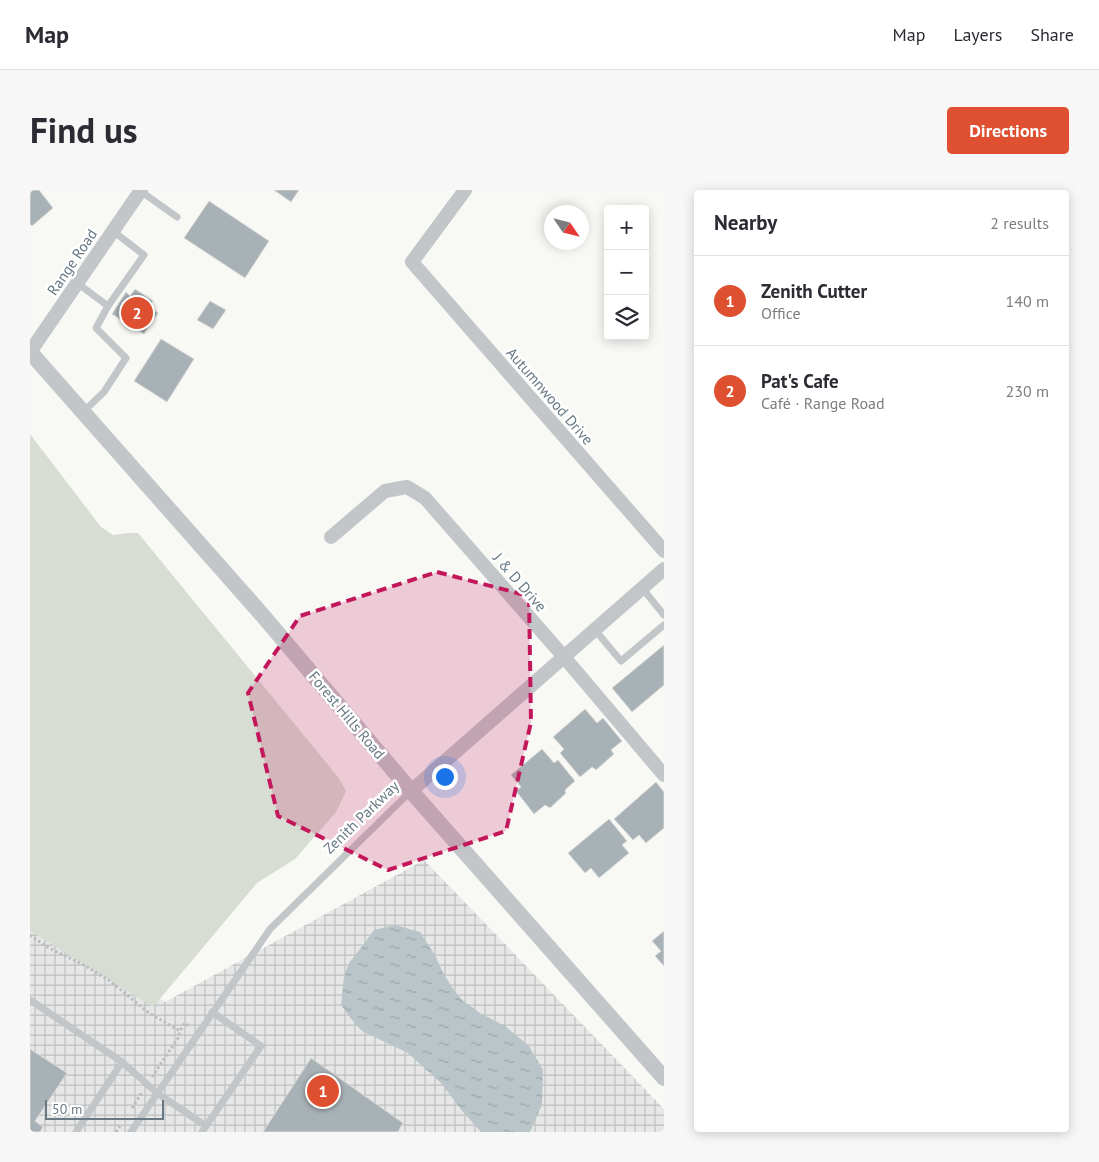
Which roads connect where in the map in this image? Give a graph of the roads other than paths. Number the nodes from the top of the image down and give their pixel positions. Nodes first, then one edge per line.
1 (140, 190) edge
2 (465, 190) edge
3 (177, 217) dead end
4 (113, 231) junction
5 (77, 283) junction
6 (108, 306) junction
7 (30, 352) edge
8 (83, 412) junction
9 (331, 537) dead end
10 (664, 551) edge
11 (664, 569) edge
12 (642, 588) junction
13 (664, 615) edge
14 (664, 624) edge
15 (595, 630) junction
16 (564, 657) junction
17 (664, 775) edge
18 (411, 791) junction
19 (30, 1000) edge
20 (212, 1012) junction
21 (122, 1062) junction
22 (664, 1078) edge
23 (158, 1093) junction
24 (204, 1129) edge
25 (76, 1132) edge
26 (131, 1132) edge

1 - 3 lane
1 - 4 street, Range Road
2 - 10 street, Autumnwood Drive
4 - 5 street, Range Road
4 - 6 lane
5 - 6 lane
5 - 7 street, Range Road
6 - 8 lane
7 - 8 street, Forest Hills Road
8 - 18 street, Forest Hills Road
9 - 16 street, J & D Drive
11 - 12 street, Zenith Parkway
12 - 13 lane
12 - 15 street, Zenith Parkway
14 - 15 lane
15 - 16 street, Zenith Parkway
16 - 17 street, J & D Drive
16 - 18 street, Zenith Parkway
18 - 20 lane, Zenith Parkway
18 - 22 street, Forest Hills Road
19 - 21 lane
20 - 23 lane, Zenith Parkway
20 - 24 lane
21 - 23 lane
21 - 25 lane
23 - 24 lane
23 - 26 lane, Zenith Parkway

